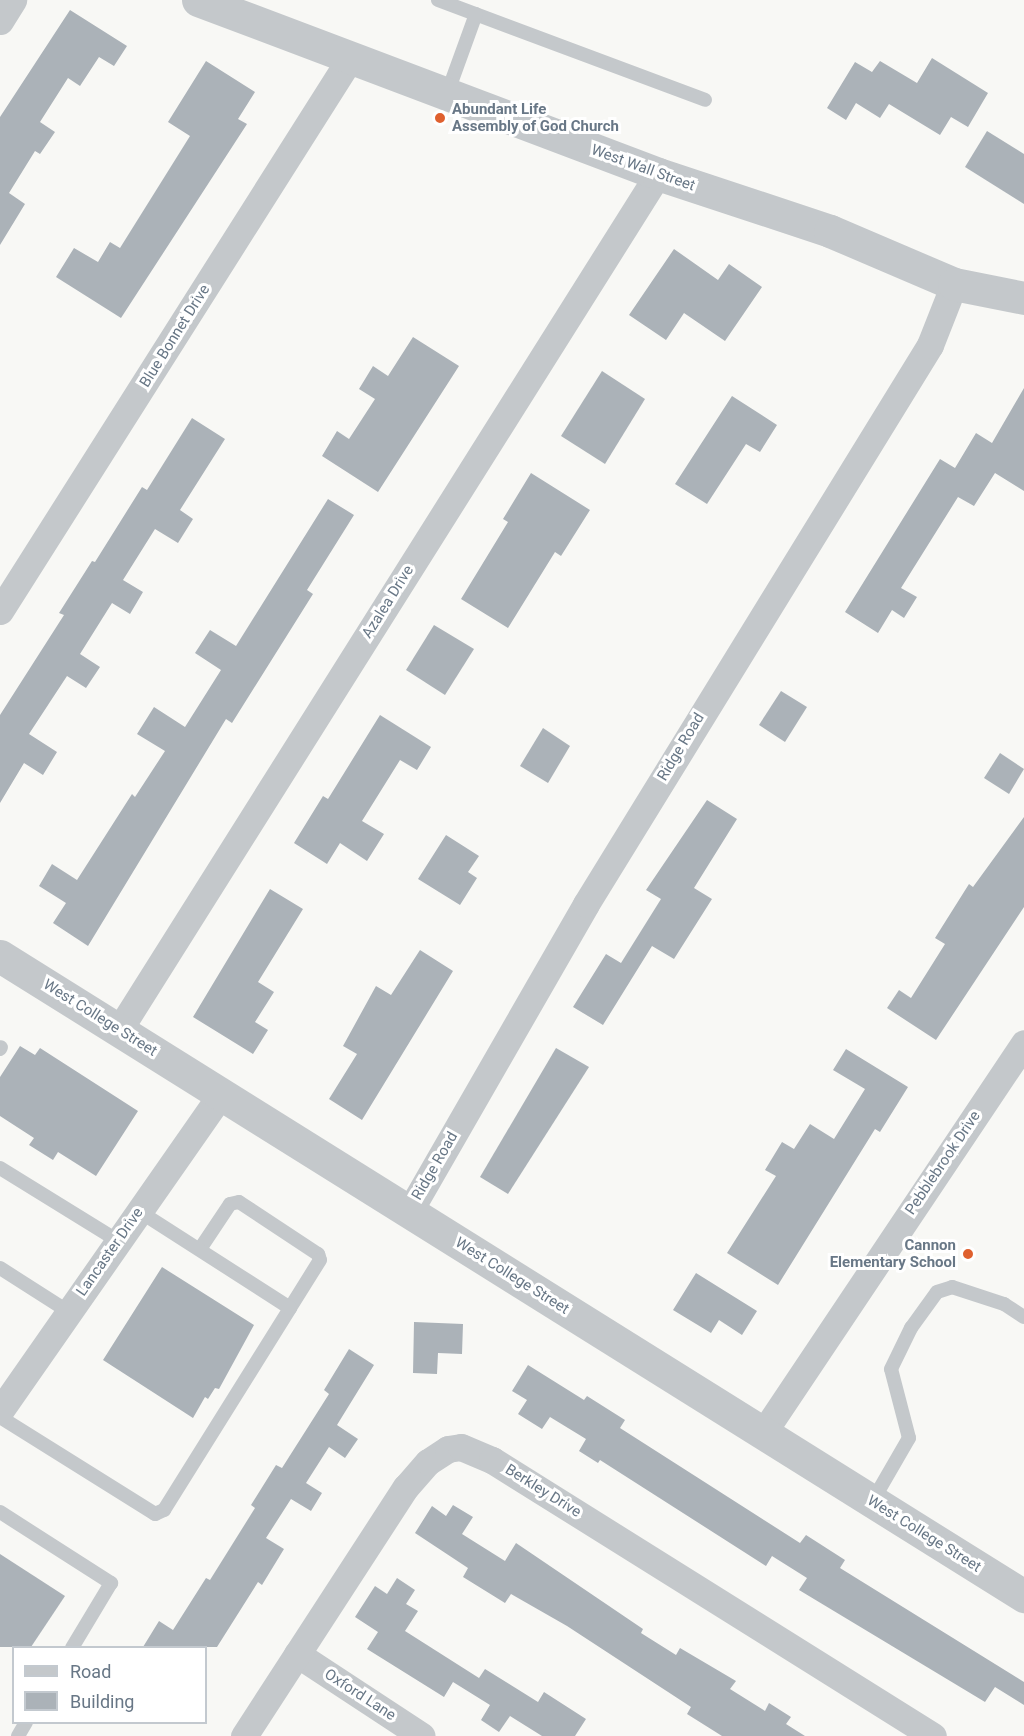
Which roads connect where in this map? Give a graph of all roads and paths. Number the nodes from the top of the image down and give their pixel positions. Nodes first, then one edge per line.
1 (13, 0) edge
2 (438, 0) edge
3 (203, 1) edge
4 (476, 14) junction
5 (0, 21) edge
6 (349, 60) junction
7 (447, 96) junction
8 (705, 100) dead end
9 (658, 174) junction
10 (954, 284) junction
11 (1024, 298) edge
12 (0, 611) edge
13 (0, 956) edge
14 (119, 1030) junction
15 (1024, 1043) edge
16 (221, 1094) junction
17 (0, 1168) edge
18 (139, 1211) junction
19 (409, 1212) junction
20 (118, 1241) junction
21 (200, 1249) junction
22 (0, 1268) edge
23 (290, 1308) junction
24 (69, 1312) junction
25 (1024, 1317) edge
26 (0, 1411) edge
27 (0, 1417) edge
28 (763, 1433) junction
29 (872, 1502) junction
30 (0, 1512) edge
31 (1024, 1596) edge
32 (73, 1646) edge
33 (297, 1654) junction
34 (244, 1736) edge
35 (422, 1736) edge
36 (933, 1736) edge

1 - 5 street
2 - 4 lane
3 - 6 street, West Wall Street
4 - 7 lane
4 - 8 lane
6 - 7 street, West Wall Street
6 - 12 street, Blue Bonnet Drive
7 - 9 street, West Wall Street
9 - 10 street, West Wall Street
9 - 14 street, Azalea Drive
10 - 11 street, West Wall Street
10 - 19 street, Ridge Road
13 - 14 street, West College Street
14 - 16 street, West College Street
15 - 28 street, Pebblebrook Drive
16 - 18 street, Lancaster Drive
16 - 19 street, West College Street
17 - 20 lane
18 - 20 street, Lancaster Drive
18 - 21 lane
19 - 28 street, West College Street
20 - 24 street, Lancaster Drive
21 - 23 lane
21 - 23 lane
22 - 24 lane
23 - 27 lane
24 - 26 street, Lancaster Drive
25 - 29 lane
28 - 29 street, West College Street
29 - 31 street, West College Street
30 - 32 lane
33 - 34 street, Berkley Drive
33 - 35 street, Oxford Lane
33 - 36 street, Berkley Drive

